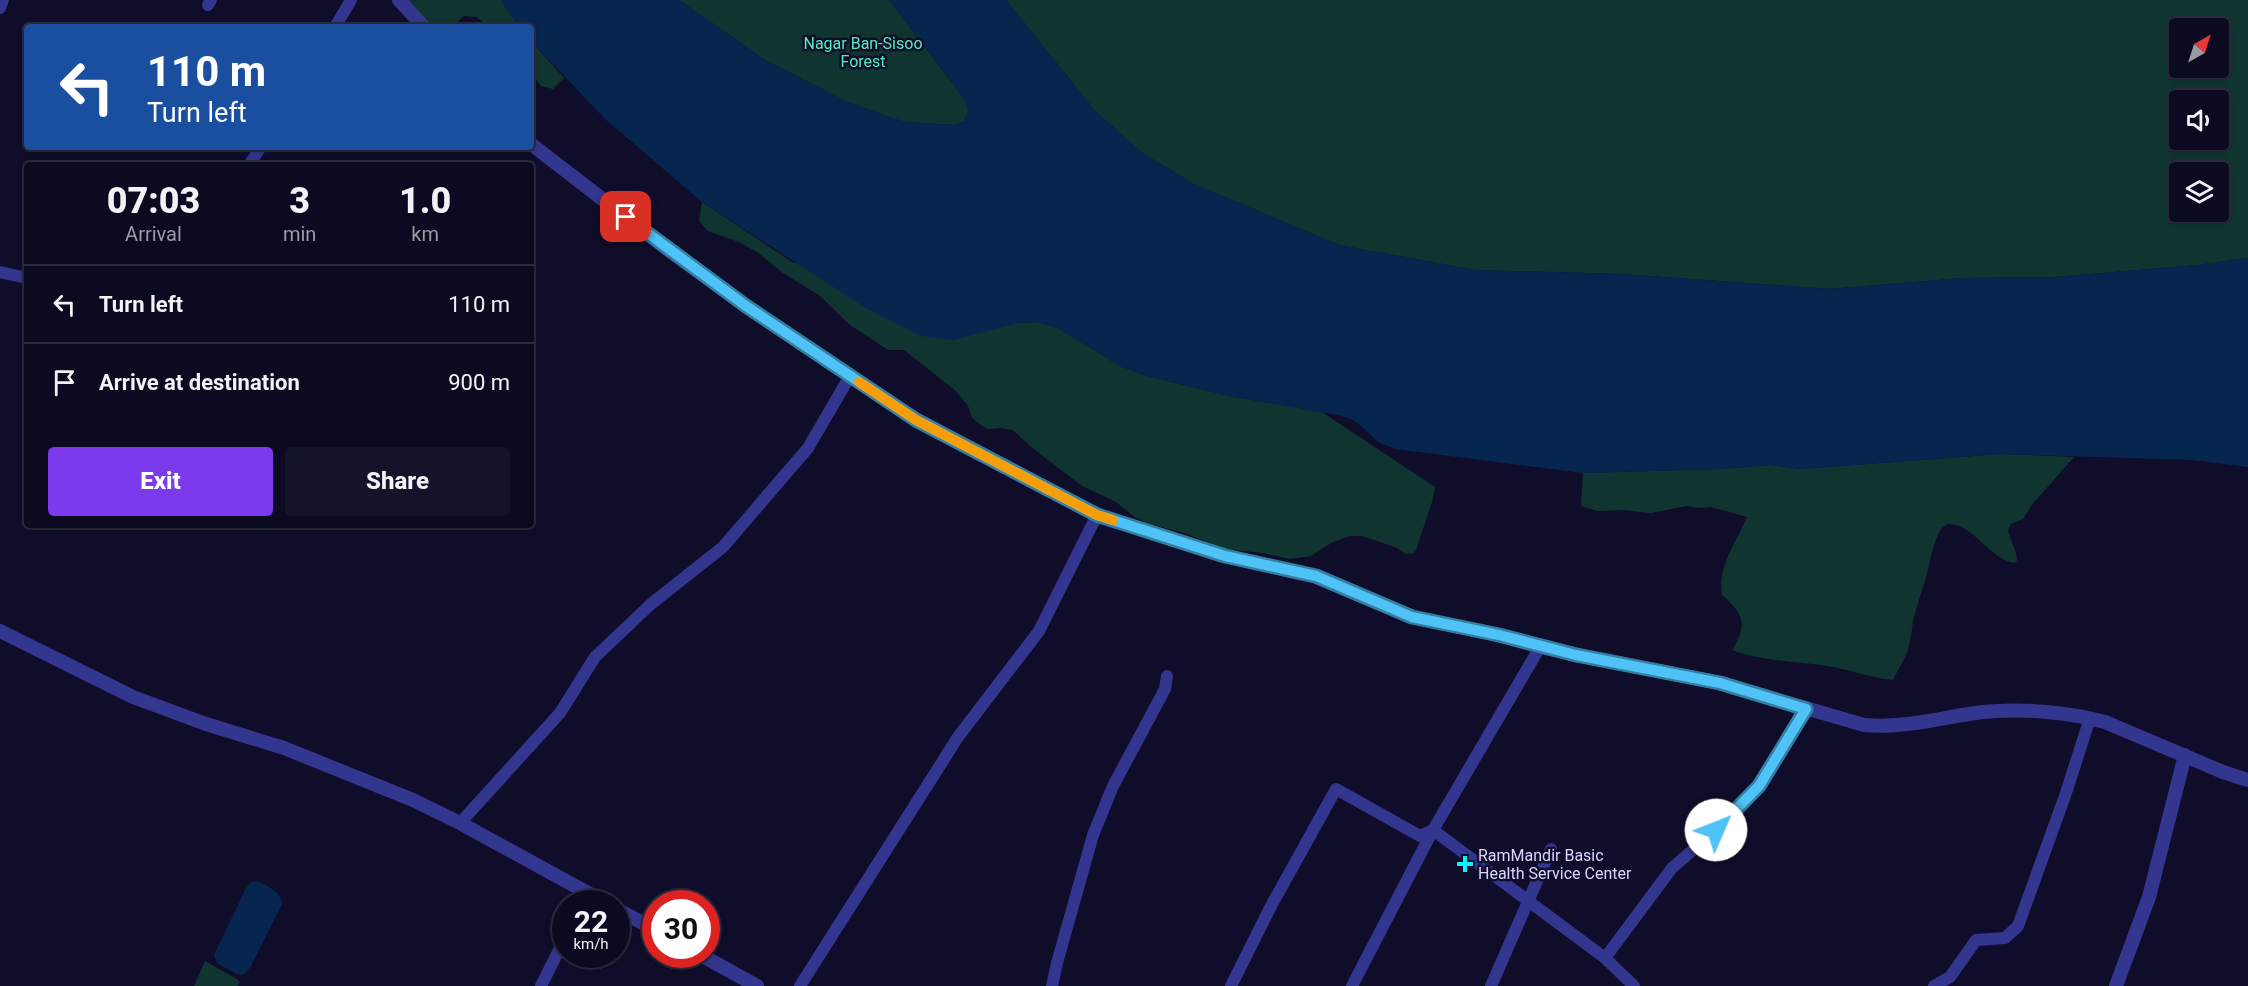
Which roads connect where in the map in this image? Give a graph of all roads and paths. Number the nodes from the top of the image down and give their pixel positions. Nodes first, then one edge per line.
1 (3, 0) edge
2 (351, 0) edge
3 (399, 0) edge
4 (0, 8) edge
5 (337, 24) edge
6 (421, 24) edge
7 (534, 146) edge
8 (0, 272) edge
9 (24, 277) edge
10 (850, 376) junction
11 (1097, 515) junction
12 (0, 631) edge
13 (1540, 647) junction
14 (1167, 676) dead end
15 (1806, 709) junction
16 (2090, 718) junction
17 (2185, 755) junction
18 (2248, 780) edge
19 (460, 823) junction
20 (1433, 830) junction
21 (1551, 849) dead end
22 (573, 890) edge
23 (1529, 901) junction
24 (1605, 958) junction
25 (552, 964) edge
26 (720, 966) edge
27 (541, 986) edge
28 (757, 986) edge
29 (800, 986) edge
30 (1052, 986) edge
31 (1231, 986) edge
32 (1352, 986) edge
33 (1491, 986) edge
34 (1634, 986) edge
35 (1934, 986) edge
36 (2116, 986) edge

1 - 4 street
2 - 5 street
3 - 6 street
7 - 10 street
8 - 9 street
10 - 11 street
10 - 19 street
11 - 13 street
11 - 29 street
12 - 19 street
13 - 15 street
13 - 20 street
14 - 30 street
15 - 16 street
15 - 24 street
16 - 17 street
16 - 35 street
17 - 18 street
17 - 36 street
19 - 22 street
20 - 23 street
20 - 31 street
20 - 32 street
21 - 23 street
23 - 24 street
23 - 33 street
24 - 34 street
25 - 27 street
26 - 28 street

